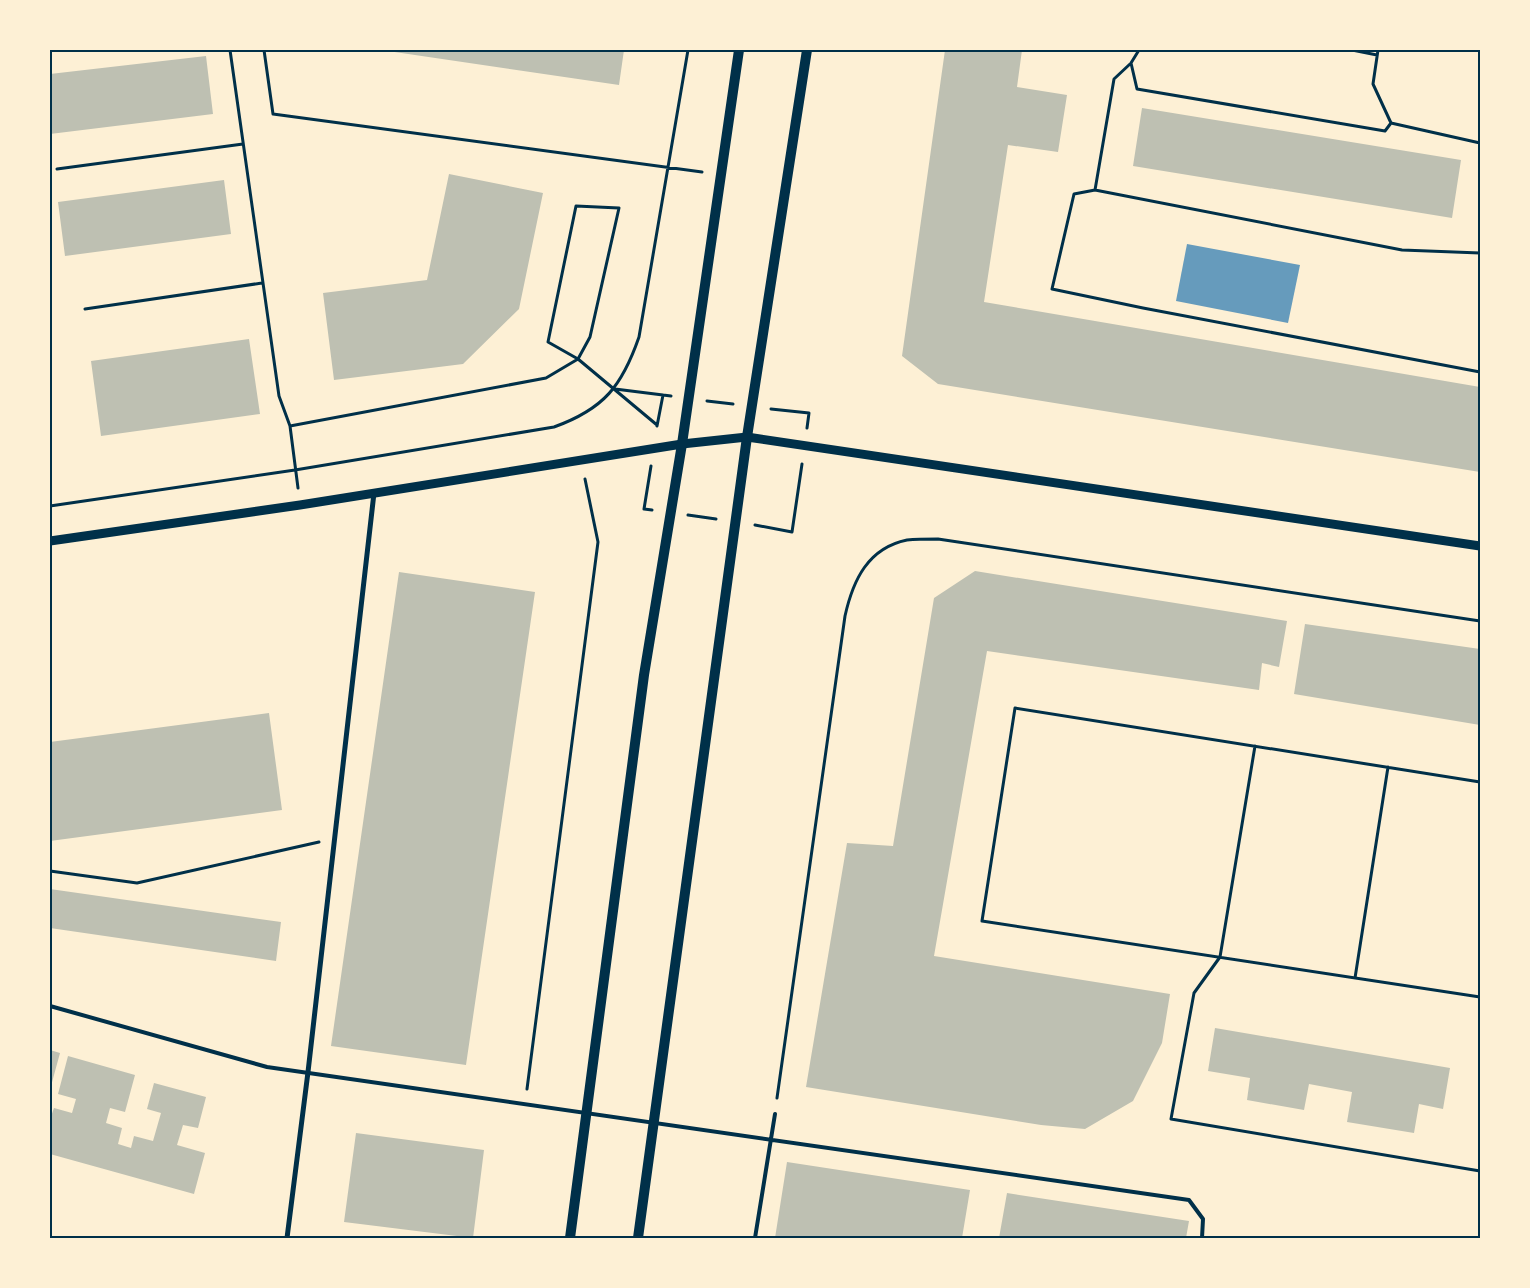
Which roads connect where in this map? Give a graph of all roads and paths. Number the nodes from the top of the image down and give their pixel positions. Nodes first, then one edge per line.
1 (230, 50) edge
2 (264, 50) edge
3 (688, 50) edge
4 (739, 50) edge
5 (807, 50) edge
6 (1139, 50) edge
7 (1352, 50) edge
8 (1377, 52) edge
9 (1131, 63) junction
10 (1391, 124) junction
11 (1480, 143) edge
12 (243, 144) junction
13 (668, 168) junction
14 (58, 169) dead end
15 (721, 174) junction
16 (1095, 190) junction
17 (1480, 253) edge
18 (262, 283) junction
19 (85, 309) dead end
20 (578, 359) junction
21 (1480, 372) edge
22 (614, 389) junction
23 (657, 425) dead end
24 (290, 426) junction
25 (748, 437) junction
26 (682, 444) junction
27 (581, 460) junction
28 (295, 470) junction
29 (374, 493) junction
30 (300, 505) junction
31 (50, 506) edge
32 (50, 541) edge
33 (1480, 546) edge
34 (1480, 621) edge
35 (1255, 746) junction
36 (1388, 767) junction
37 (1480, 782) edge
38 (335, 838) junction
39 (50, 871) edge
40 (1220, 957) junction
41 (1356, 978) junction
42 (1480, 997) edge
43 (50, 1006) edge
44 (308, 1072) junction
45 (525, 1105) junction
46 (588, 1113) junction
47 (775, 1114) joint
48 (654, 1123) junction
49 (772, 1140) junction
50 (1480, 1171) edge
51 (287, 1238) edge
52 (570, 1238) edge
53 (638, 1238) edge
54 (755, 1238) edge
55 (1202, 1238) edge

1 - 12 path
2 - 13 path
3 - 13 path
4 - 15 main road
5 - 25 main road
6 - 9 path
7 - 8 path
8 - 10 path
9 - 10 path
9 - 16 path
10 - 11 path
12 - 14 path
12 - 18 path
13 - 15 path
13 - 22 path
15 - 26 main road
16 - 17 path
16 - 21 path
18 - 19 path
18 - 24 path
20 - 20 path
20 - 22 path
20 - 24 path
22 - 23 path
22 - 28 path
24 - 28 path
25 - 26 street
25 - 33 street
25 - 48 main road
26 - 27 street
26 - 46 main road
27 - 29 street
27 - 45 path
28 - 30 path
28 - 31 path
29 - 30 street
29 - 38 street
30 - 32 street
34 - 47 path
35 - 36 path
35 - 40 path
35 - 40 path
36 - 37 path
36 - 41 path
38 - 39 path
38 - 44 street
40 - 41 path
40 - 50 path
41 - 42 path
43 - 44 lane
44 - 45 lane
44 - 51 street
45 - 46 lane
46 - 48 lane
46 - 52 main road
47 - 49 lane
48 - 49 lane
48 - 53 main road
49 - 54 lane
49 - 55 lane

